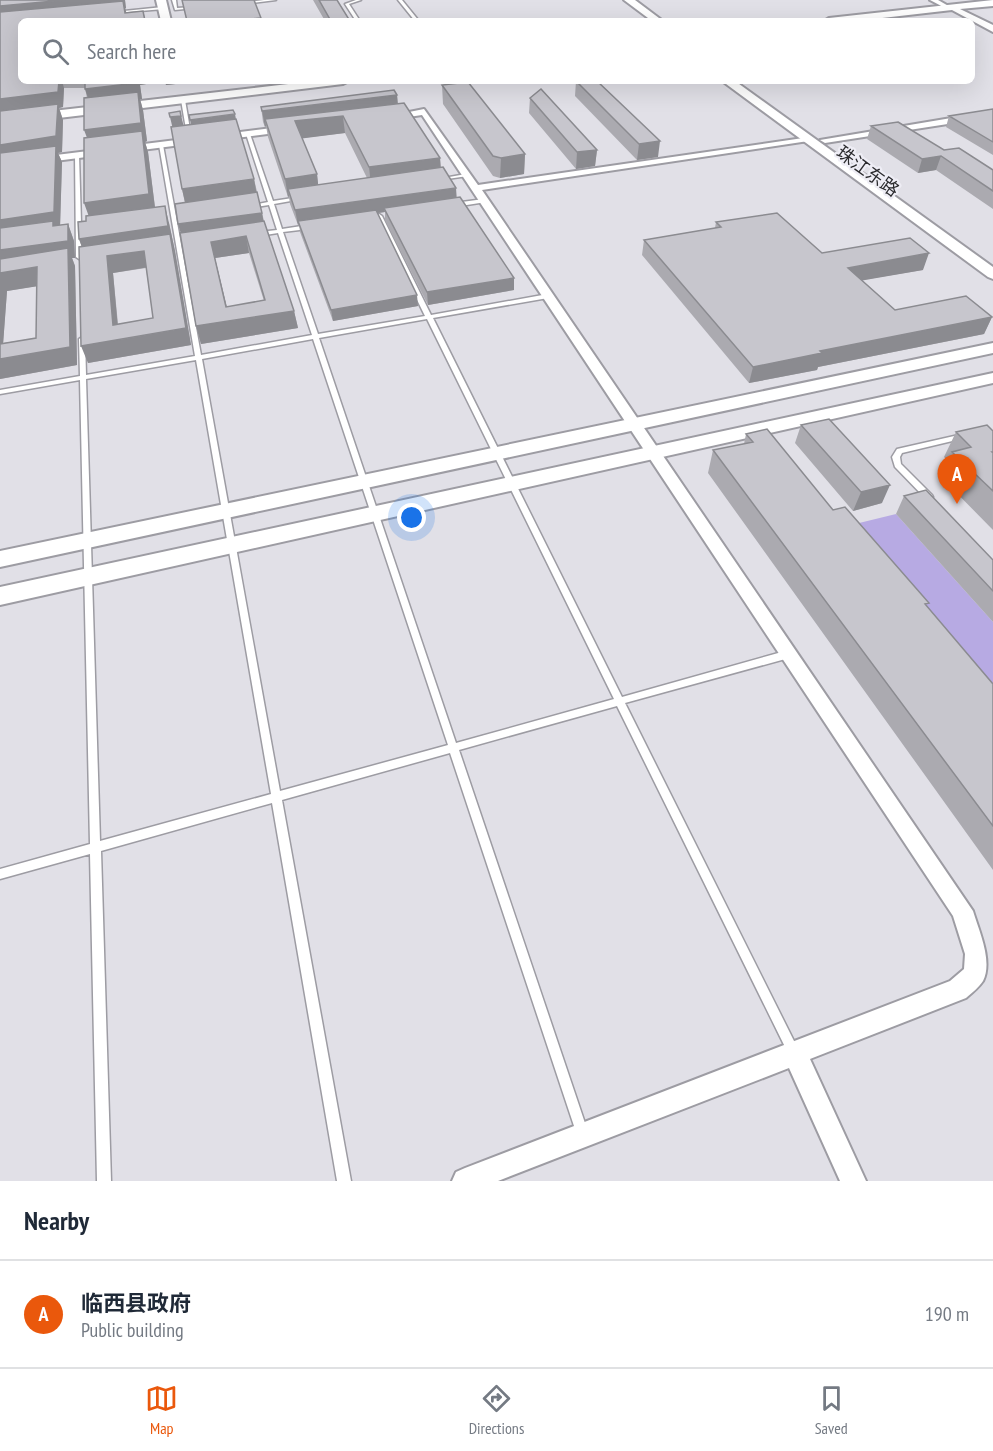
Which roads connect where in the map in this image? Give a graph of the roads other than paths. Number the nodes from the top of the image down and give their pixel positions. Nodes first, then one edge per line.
1 (174, 0) edge
2 (274, 0) edge
3 (358, 0) edge
4 (400, 0) edge
5 (617, 0) edge
6 (629, 0) edge
7 (933, 0) edge
8 (241, 3) edge
9 (162, 4) edge
10 (993, 5) edge
11 (198, 7) edge
12 (952, 9) junction
13 (104, 13) edge
14 (356, 18) edge
15 (415, 18) edge
16 (642, 18) edge
17 (654, 18) edge
18 (860, 18) edge
19 (889, 18) edge
20 (970, 18) edge
21 (975, 20) edge
22 (993, 29) edge
23 (273, 84) edge
24 (306, 84) edge
25 (732, 84) edge
26 (746, 84) edge
27 (183, 94) junction
28 (993, 114) edge
29 (0, 116) edge
30 (365, 119) edge
31 (0, 121) edge
32 (307, 127) edge
33 (248, 134) junction
34 (810, 140) junction
35 (825, 140) junction
36 (191, 141) junction
37 (161, 145) junction
38 (77, 155) junction
39 (0, 165) edge
40 (432, 180) edge
41 (475, 188) junction
42 (306, 198) edge
43 (272, 203) junction
44 (449, 206) edge
45 (239, 208) edge
46 (391, 215) edge
47 (184, 216) edge
48 (379, 216) junction
49 (174, 217) junction
50 (368, 218) edge
51 (162, 219) edge
52 (313, 226) edge
53 (91, 229) edge
54 (79, 231) junction
55 (281, 231) junction
56 (68, 233) edge
57 (247, 236) edge
58 (190, 244) edge
59 (179, 246) junction
60 (168, 248) edge
61 (91, 259) edge
62 (993, 260) edge
63 (80, 261) junction
64 (68, 262) edge
65 (80, 272) edge
66 (993, 274) edge
67 (548, 296) junction
68 (429, 317) junction
69 (81, 331) edge
70 (316, 337) junction
71 (993, 348) edge
72 (198, 358) junction
73 (83, 378) junction
74 (993, 378) edge
75 (0, 392) edge
76 (634, 424) junction
77 (970, 434) edge
78 (496, 453) junction
79 (653, 453) junction
80 (364, 481) junction
81 (512, 484) junction
82 (938, 506) edge
83 (226, 511) junction
84 (375, 514) junction
85 (87, 540) junction
86 (232, 545) junction
87 (0, 559) edge
88 (88, 576) junction
89 (0, 596) edge
90 (789, 654) junction
91 (620, 701) junction
92 (453, 747) junction
93 (276, 797) junction
94 (95, 847) junction
95 (0, 874) edge
96 (795, 1054) junction
97 (583, 1136) junction
98 (104, 1181) edge
99 (344, 1181) edge
100 (465, 1181) edge
101 (853, 1181) edge

1 - 11 lane
2 - 8 lane
3 - 14 lane
4 - 15 lane
5 - 16 main road
6 - 17 main road
7 - 12 street
9 - 13 lane
10 - 12 main road
12 - 18 main road
12 - 19 main road
12 - 20 main road
21 - 22 main road
23 - 27 main road
24 - 27 main road
25 - 34 main road
26 - 35 main road, 珠江东路
27 - 29 main road
27 - 31 main road
27 - 36 lane
28 - 35 street
30 - 41 street
32 - 33 street
33 - 36 street
33 - 43 lane
34 - 41 street
34 - 66 main road
35 - 62 main road, 珠江东路
36 - 37 street
37 - 38 street
37 - 49 lane
38 - 39 street
38 - 54 lane
40 - 41 lane
41 - 44 lane
41 - 67 street
42 - 43 lane
43 - 45 lane
43 - 55 lane
46 - 48 lane
47 - 49 lane
48 - 50 lane
48 - 68 lane
49 - 51 lane
49 - 59 lane
52 - 55 lane
53 - 54 lane
54 - 56 lane
54 - 63 lane
55 - 57 lane
55 - 70 lane
58 - 59 lane
59 - 60 lane
59 - 72 lane
61 - 63 lane
63 - 64 lane
63 - 65 lane
67 - 68 lane
67 - 76 street
68 - 70 lane
68 - 78 lane
69 - 73 lane
70 - 72 lane
70 - 80 lane
71 - 76 main road
72 - 73 lane
72 - 83 lane
73 - 75 lane
73 - 85 lane
74 - 79 main road
76 - 78 main road
76 - 79 street
77 - 82 lane
78 - 80 main road
78 - 81 lane
79 - 81 main road
79 - 90 street
80 - 83 main road
80 - 84 lane
81 - 84 main road
81 - 91 lane
83 - 85 main road
83 - 86 lane
84 - 86 main road
84 - 92 lane
85 - 87 main road
85 - 88 lane
86 - 88 main road
86 - 93 lane
88 - 89 main road
88 - 94 lane
90 - 91 lane
90 - 96 street
91 - 92 lane
91 - 96 lane
92 - 93 lane
92 - 97 lane
93 - 94 lane
93 - 99 lane
94 - 95 lane
94 - 98 lane
96 - 97 street
96 - 101 street
97 - 100 street

